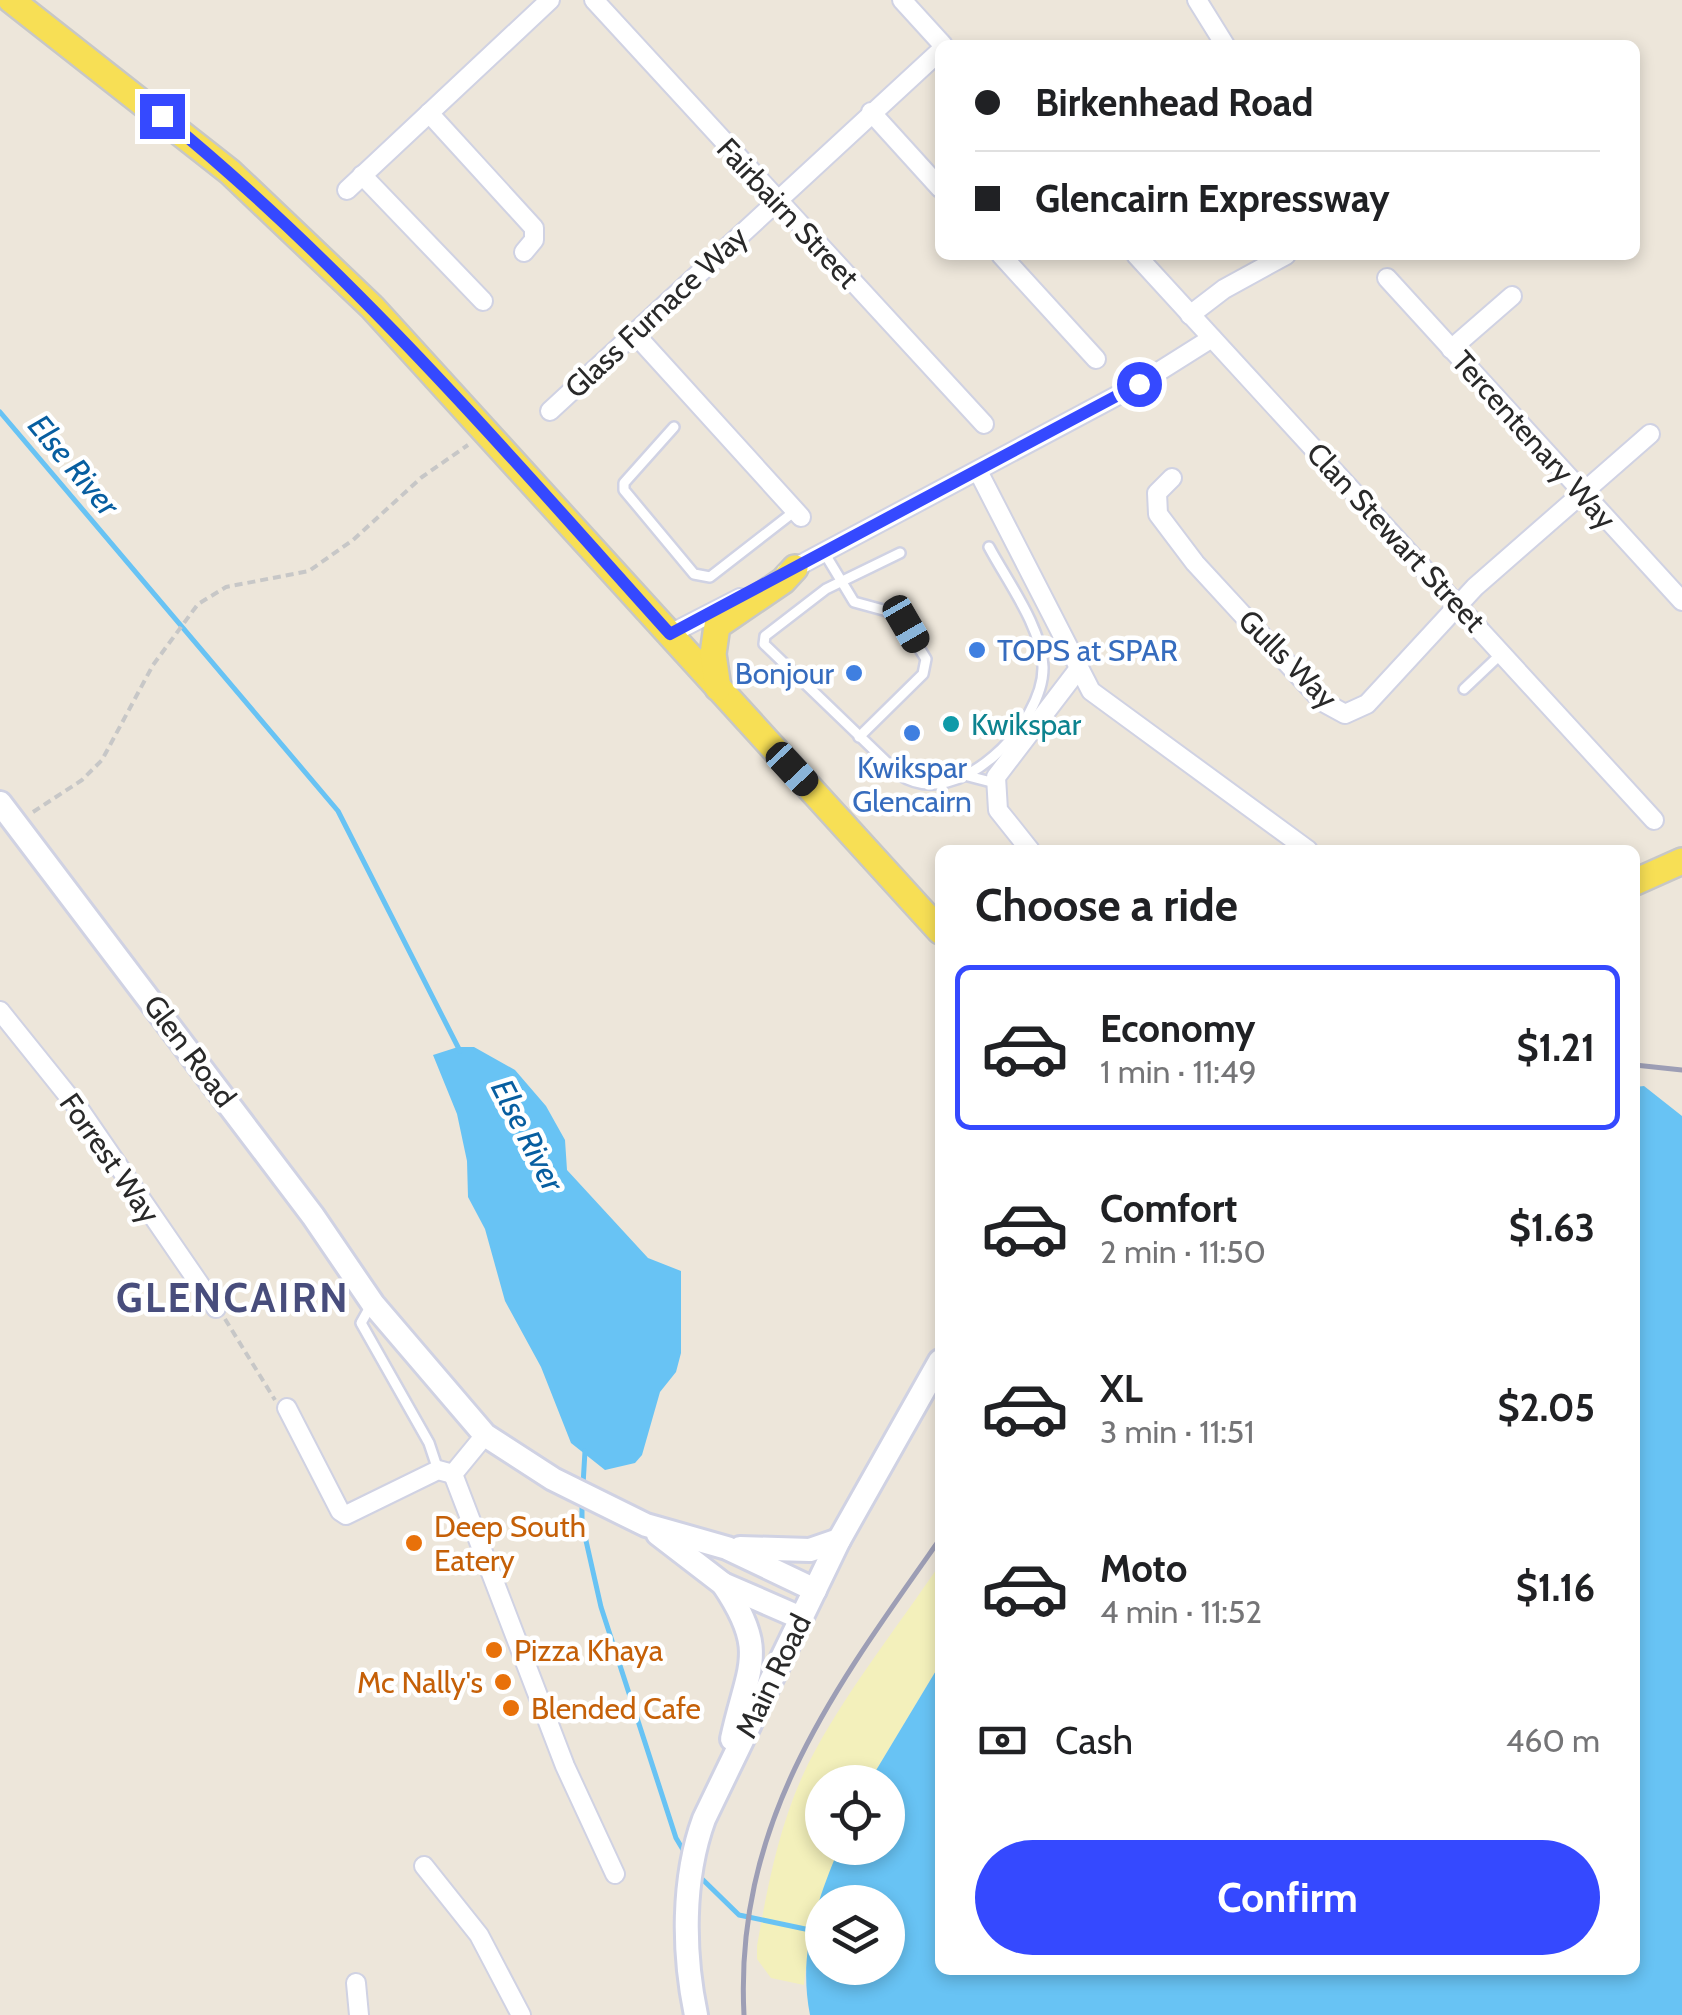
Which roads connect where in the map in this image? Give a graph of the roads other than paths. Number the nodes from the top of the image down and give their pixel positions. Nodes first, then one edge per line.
1 (10, 0) edge
2 (550, 0) edge
3 (594, 0) edge
4 (902, 0) edge
5 (1197, 0) edge
6 (1222, 40) edge
7 (935, 41) edge
8 (935, 54) edge
9 (872, 112) junction
10 (430, 113) junction
11 (362, 174) junction
12 (935, 182) edge
13 (346, 190) dead end
14 (776, 200) junction
15 (524, 252) dead end
16 (1006, 260) edge
17 (1140, 260) edge
18 (1277, 260) edge
19 (1387, 278) dead end
20 (1512, 296) dead end
21 (483, 301) dead end
22 (1190, 316) junction
23 (634, 334) junction
24 (1212, 338) junction
25 (1451, 348) junction
26 (1096, 359) dead end
27 (550, 411) dead end
28 (984, 424) dead end
29 (674, 427) dead end
30 (1650, 434) dead end
31 (978, 471) junction
32 (1172, 478) dead end
33 (1580, 492) junction
34 (798, 514) joint
35 (989, 547) dead end
36 (900, 553) dead end
37 (825, 554) junction
38 (795, 568) junction
39 (841, 582) junction
40 (1682, 601) edge
41 (1459, 605) junction
42 (670, 634) junction
43 (1504, 652) junction
44 (1077, 670) junction
45 (718, 688) junction
46 (1464, 690) dead end
47 (859, 737) junction
48 (968, 776) junction
49 (995, 783) junction
50 (0, 803) edge
51 (1654, 820) dead end
52 (7, 829) edge
53 (1026, 845) edge
54 (1301, 845) edge
55 (1682, 862) edge
56 (1640, 880) edge
57 (935, 926) edge
58 (0, 1011) edge
59 (374, 1304) junction
60 (216, 1308) road end
61 (935, 1369) edge
62 (288, 1408) dead end
63 (485, 1434) junction
64 (445, 1472) junction
65 (646, 1525) junction
66 (840, 1540) junction
67 (727, 1548) junction
68 (723, 1584) junction
69 (815, 1590) junction
70 (801, 1618) junction
71 (720, 1782) junction
72 (424, 1866) dead end
73 (615, 1874) dead end
74 (356, 1983) dead end
75 (360, 2015) edge
76 (521, 2015) edge
77 (696, 2015) edge

1 - 42 main road
2 - 10 street
3 - 14 street, Fairbairn Street
4 - 7 street
5 - 6 street
8 - 9 street, Glass Furnace Way
9 - 12 street
9 - 14 street, Glass Furnace Way
10 - 11 street
10 - 15 street
11 - 13 street
11 - 21 street
14 - 23 street, Glass Furnace Way
14 - 28 street, Fairbairn Street
16 - 26 street
17 - 22 street, Clan Stewart Street
18 - 22 street
19 - 25 street, Tercentenary Way
20 - 25 street
22 - 24 street, Clan Stewart Street
23 - 27 street, Glass Furnace Way
23 - 34 street
24 - 31 street
24 - 41 street, Clan Stewart Street
25 - 33 street, Tercentenary Way
29 - 34 lane
30 - 33 street
31 - 37 street
31 - 44 street
32 - 41 street, Gulls Way
33 - 40 street, Tercentenary Way
33 - 41 street
35 - 48 lane
36 - 39 lane
37 - 38 street
37 - 39 lane
38 - 42 street
38 - 45 main road
39 - 47 lane
39 - 47 lane
41 - 43 street, Clan Stewart Street
42 - 45 main road
43 - 46 lane
43 - 51 street, Clan Stewart Street
44 - 49 street
44 - 54 street
45 - 57 main road
47 - 48 lane
48 - 49 lane
49 - 53 street
50 - 52 street, Glen Road
52 - 59 street, Glen Road
55 - 56 main road
58 - 60 street, Forrest Way
59 - 63 street, Glen Road
59 - 64 lane
61 - 66 street, Main Road
62 - 64 street
63 - 64 street
63 - 65 street, Glen Road
64 - 73 street
65 - 67 street, Glen Road
65 - 68 street, Glen Road
66 - 67 street
66 - 69 street, Main Road
67 - 69 street, Glen Road
68 - 70 street, Glen Road
68 - 71 street
69 - 70 street, Main Road
70 - 71 street, Main Road
71 - 77 street, Main Road
72 - 76 street
74 - 75 street

